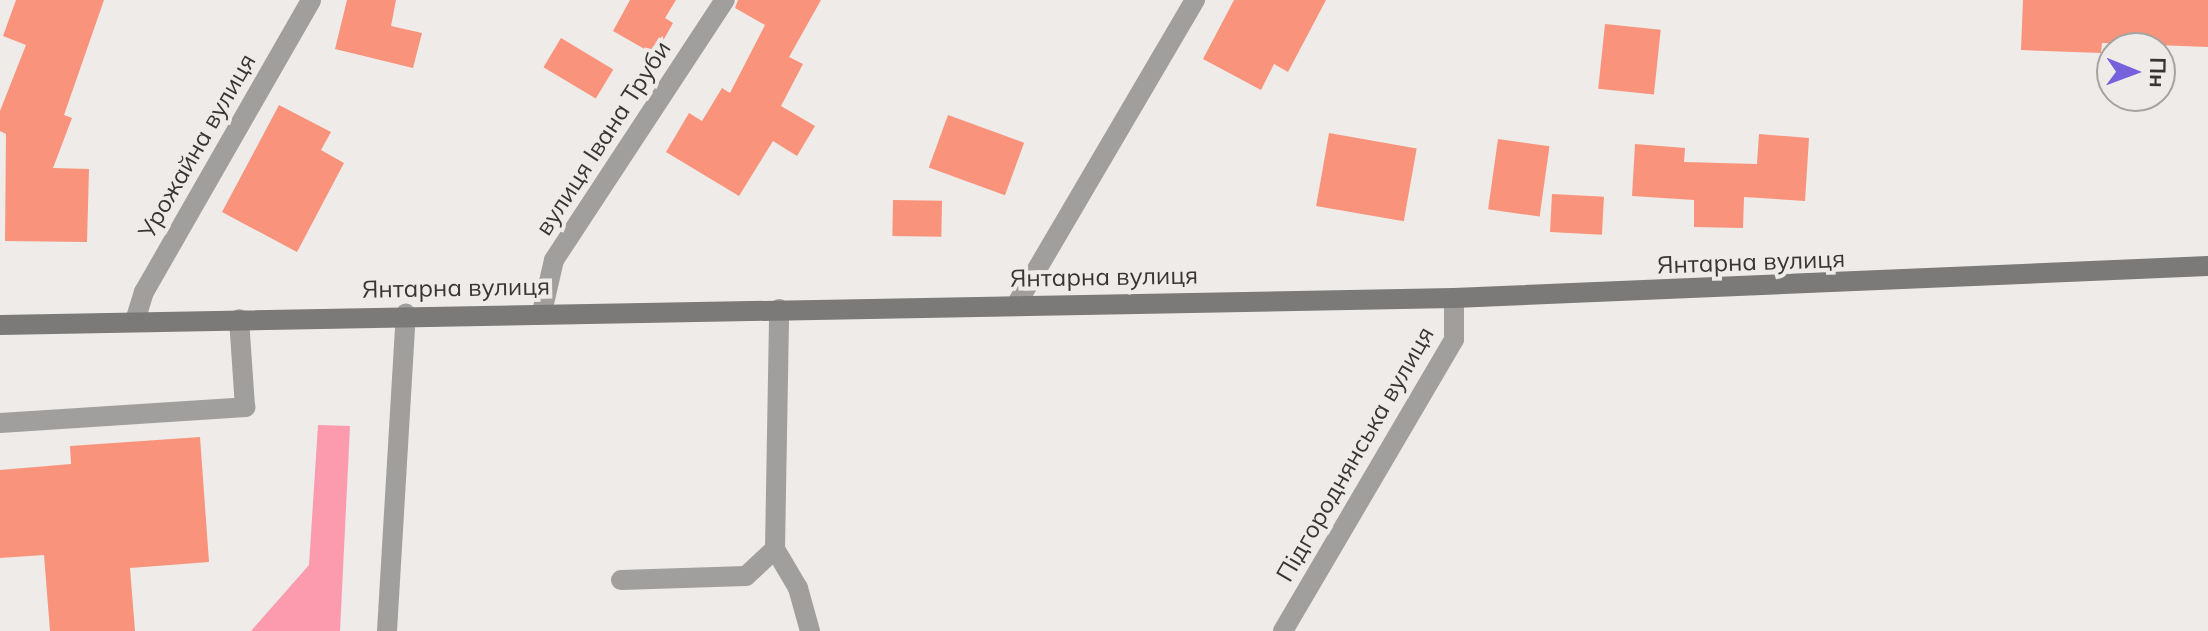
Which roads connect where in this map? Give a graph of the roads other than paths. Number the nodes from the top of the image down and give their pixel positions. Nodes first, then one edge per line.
1 (311, 0) edge
2 (725, 0) edge
3 (1195, 0) edge
4 (2208, 266) edge
5 (1454, 298) junction
6 (1016, 305) junction
7 (779, 309) junction
8 (542, 312) junction
9 (406, 314) junction
10 (239, 319) junction
11 (135, 321) junction
12 (0, 325) edge
13 (0, 423) edge
14 (775, 549) junction
15 (621, 580) dead end
16 (387, 631) edge
17 (810, 631) edge
18 (1283, 631) edge

1 - 11 street, Урожайна вулиця
2 - 8 street, вулиця Івана Труби
3 - 6 street
4 - 5 main road, Янтарна вулиця
5 - 6 main road, Янтарна вулиця
5 - 18 street, Підгороднянська вулиця
6 - 7 main road, Янтарна вулиця
7 - 8 main road, Янтарна вулиця
7 - 14 street
8 - 9 main road, Янтарна вулиця
9 - 10 main road, Янтарна вулиця
9 - 16 street
10 - 11 main road, Янтарна вулиця
10 - 13 street
11 - 12 main road, Янтарна вулиця
14 - 15 street
14 - 17 street

